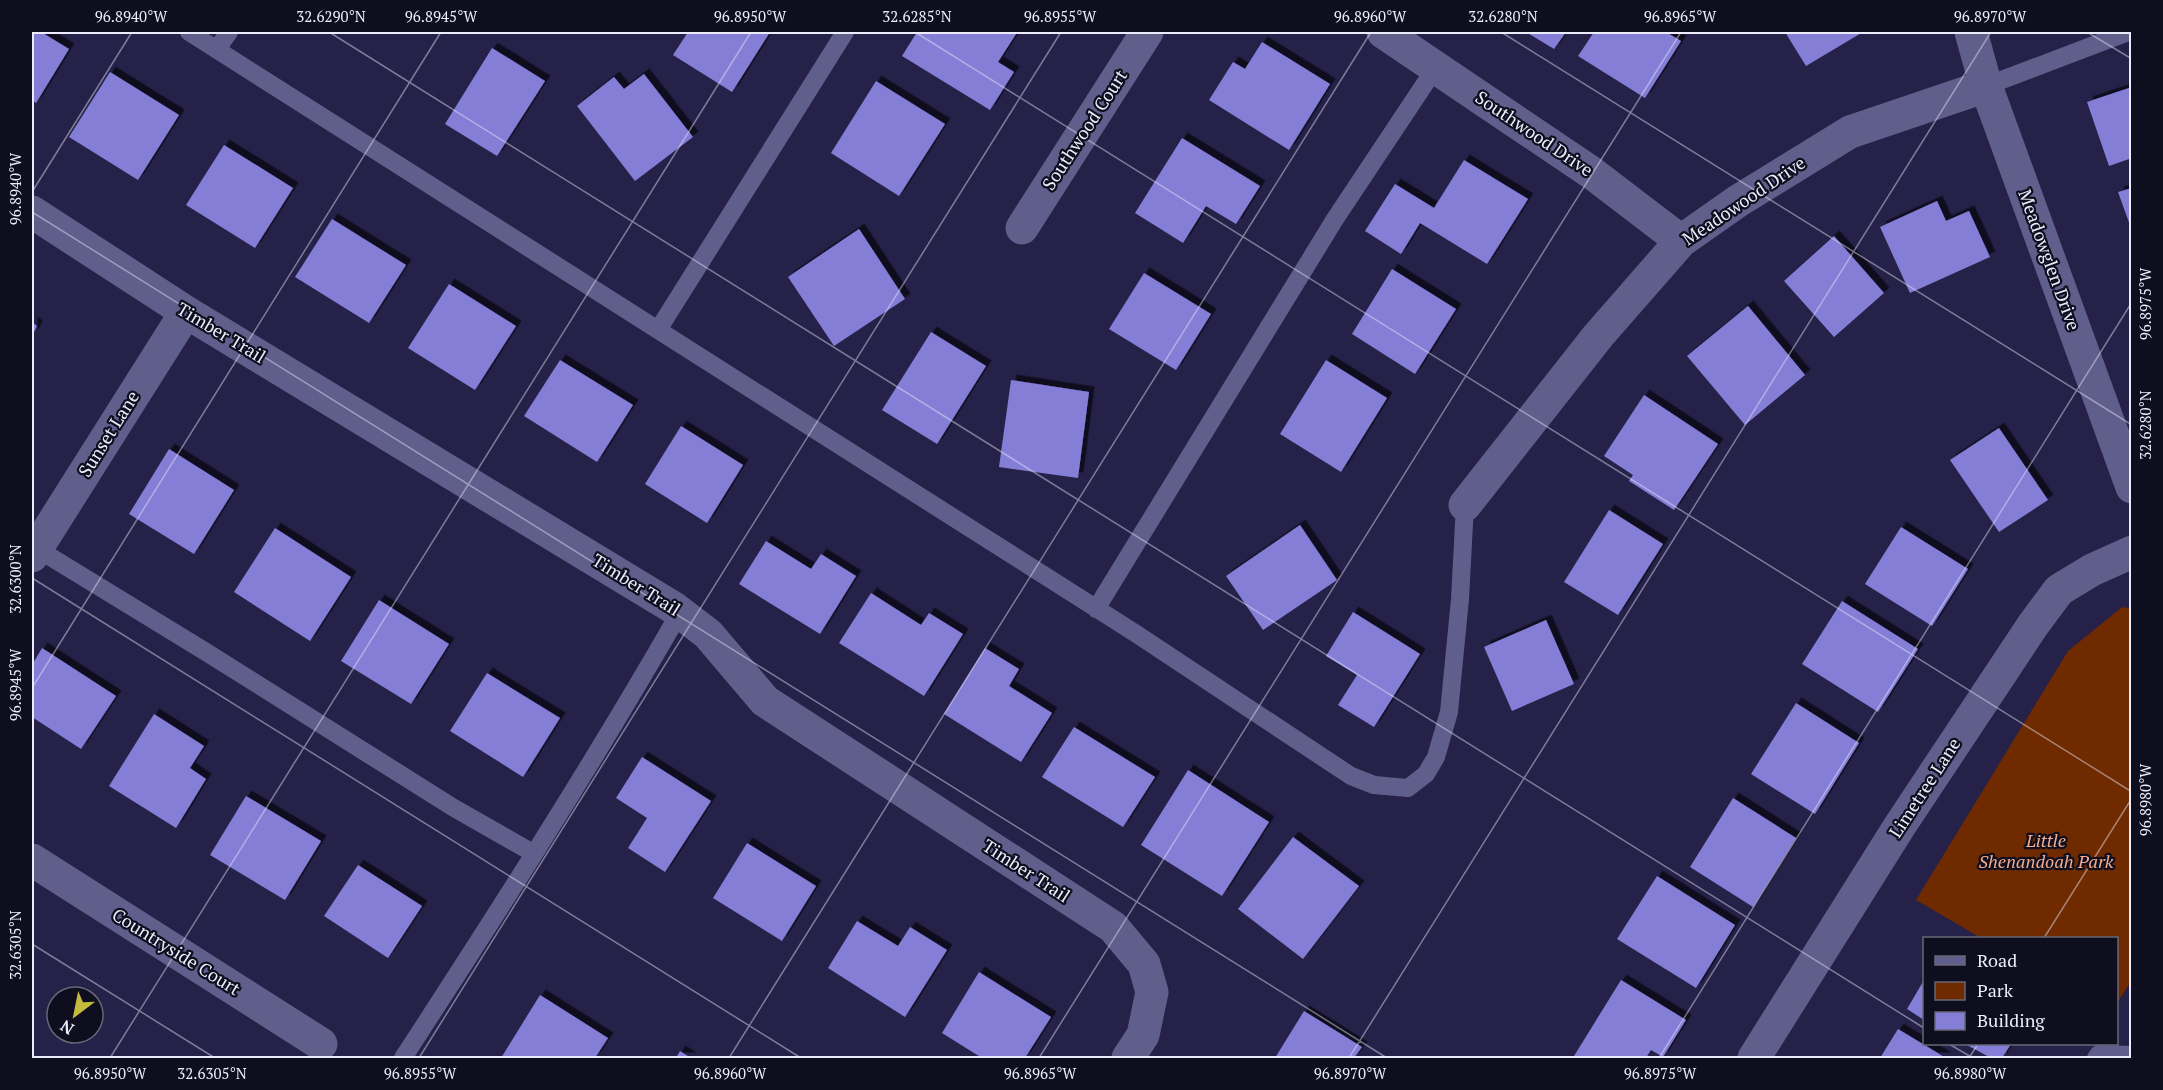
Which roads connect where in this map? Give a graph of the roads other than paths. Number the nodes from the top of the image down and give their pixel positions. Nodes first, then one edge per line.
1 (189, 32) edge
2 (229, 32) edge
3 (845, 32) edge
4 (1147, 32) edge
5 (1383, 32) edge
6 (1971, 32) edge
7 (2128, 32) edge
8 (217, 49) junction
9 (1436, 67) junction
10 (1986, 86) junction
11 (32, 212) edge
12 (1022, 228) dead end
13 (1681, 241) junction
14 (186, 312) junction
15 (658, 330) junction
16 (2132, 487) edge
17 (1466, 505) joint
18 (34, 552) edge
19 (2132, 552) edge
20 (1096, 609) junction
21 (680, 612) junction
22 (533, 853) junction
23 (32, 861) edge
24 (321, 1044) dead end
25 (1136, 1047) edge
26 (2132, 1055) edge
27 (403, 1059) edge
28 (1754, 1059) edge
29 (2096, 1059) edge

1 - 8 lane
2 - 8 lane
3 - 15 lane
4 - 12 street, Southwood Court
5 - 9 street, Southwood Drive
6 - 10 street, Meadowglen Drive
7 - 10 lane
8 - 15 lane
9 - 13 street, Southwood Drive
9 - 20 lane
10 - 13 street, Meadowood Drive
10 - 16 street, Meadowglen Drive
11 - 14 street, Timber Trail
13 - 17 street, Meadowood Drive
14 - 18 street, Sunset Lane
14 - 21 street, Timber Trail
15 - 20 lane
17 - 20 lane
18 - 22 lane
19 - 28 street, Limetree Lane
21 - 22 lane
21 - 25 street, Timber Trail
22 - 27 lane
23 - 24 street, Countryside Court
26 - 29 lane

